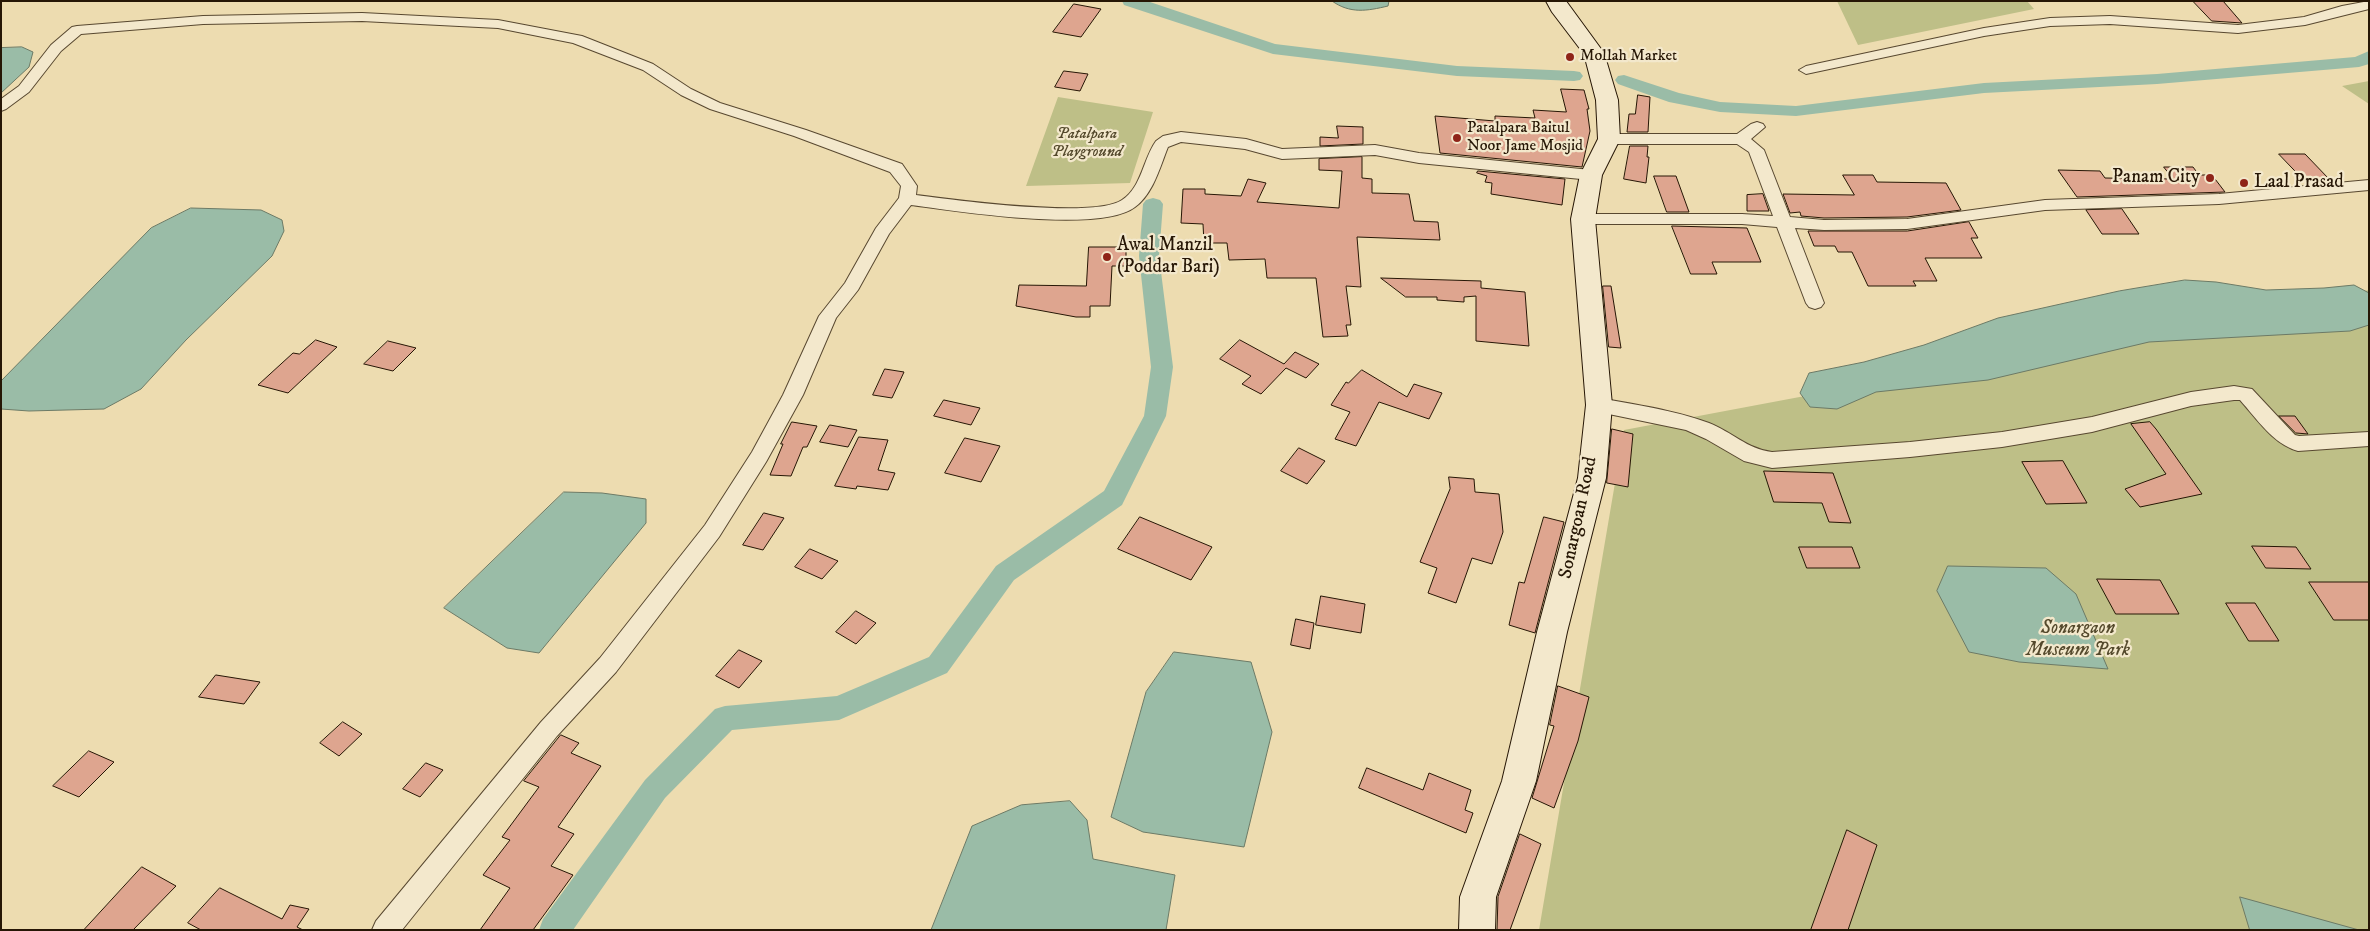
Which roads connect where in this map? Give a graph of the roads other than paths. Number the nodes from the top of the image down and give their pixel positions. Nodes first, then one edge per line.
1 (1556, 1) edge
2 (2369, 6) edge
3 (1806, 70) dead end
4 (1, 106) edge
5 (1757, 126) dead end
6 (1609, 139) junction
7 (1741, 139) junction
8 (1591, 175) junction
9 (2369, 185) edge
10 (907, 199) junction
11 (1583, 219) junction
12 (1782, 220) junction
13 (1815, 304) dead end
14 (1599, 405) junction
15 (2369, 439) edge
16 (385, 930) edge
17 (1477, 930) edge

1 - 6 main road, Sonargoan Road
2 - 3 street
4 - 10 street
5 - 7 street
6 - 7 street
6 - 8 main road, Sonargoan Road
7 - 12 street
8 - 10 street
8 - 11 main road, Sonargoan Road
9 - 12 street
10 - 16 street
11 - 12 street
11 - 14 main road, Sonargoan Road
12 - 13 street
14 - 15 street
14 - 17 main road, Sonargoan Road

